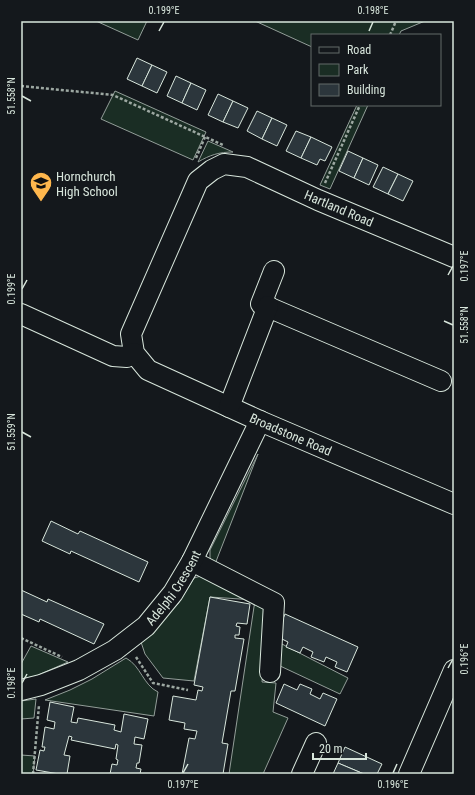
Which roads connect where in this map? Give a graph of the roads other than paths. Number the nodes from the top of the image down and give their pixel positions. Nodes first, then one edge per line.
1 (454, 257) edge
2 (274, 271) dead end
3 (268, 306) junction
4 (21, 314) edge
5 (134, 353) junction
6 (441, 381) dead end
7 (229, 407) junction
8 (260, 421) junction
9 (454, 504) edge
10 (192, 560) junction
11 (454, 670) edge
12 (270, 672) dead end
13 (21, 690) edge
14 (316, 743) dead end
15 (302, 774) edge
16 (409, 774) edge

1 - 5 street, Hartland Road
2 - 3 street
3 - 6 street
3 - 7 street
4 - 5 street
5 - 7 street, Broadstone Road
7 - 8 street, Broadstone Road
8 - 9 street, Broadstone Road
8 - 10 street, Adelphi Crescent
10 - 12 street
10 - 13 street, Adelphi Crescent
11 - 16 street
14 - 15 street

